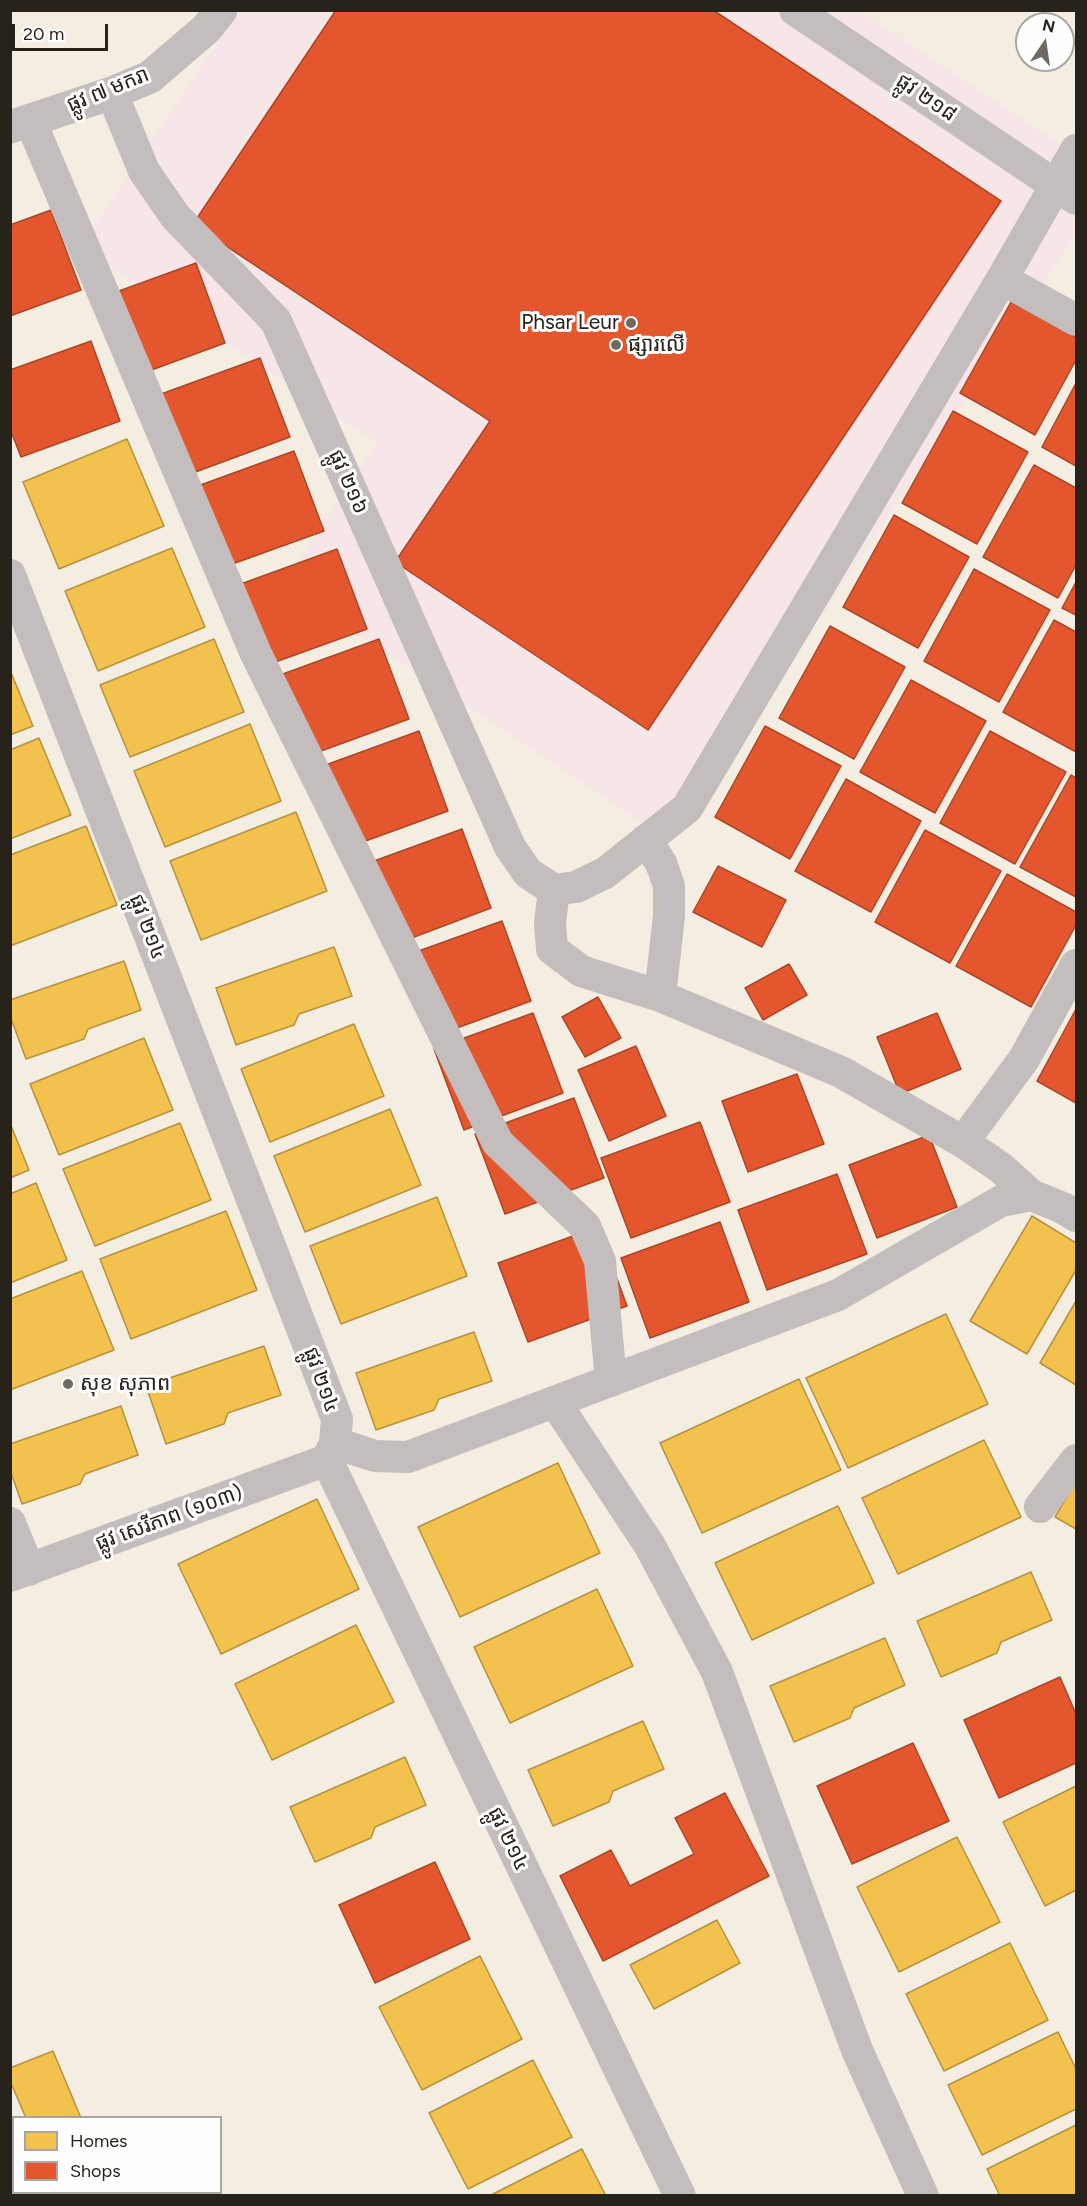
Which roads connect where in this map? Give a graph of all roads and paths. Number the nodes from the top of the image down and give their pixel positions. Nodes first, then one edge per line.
1 (220, 10) edge
2 (795, 10) edge
3 (112, 93) junction
4 (20, 123) edge
5 (1077, 150) edge
6 (1067, 193) edge
7 (1002, 279) junction
8 (1077, 320) edge
9 (10, 574) edge
10 (646, 840) junction
11 (554, 890) junction
12 (1077, 965) edge
13 (660, 996) junction
14 (963, 1142) junction
15 (1030, 1195) junction
16 (1077, 1216) edge
17 (610, 1381) junction
18 (555, 1402) junction
19 (331, 1451) junction
20 (1077, 1460) edge
21 (1040, 1507) dead end
22 (10, 1523) edge
23 (20, 1573) edge
24 (680, 2196) edge
25 (923, 2196) edge

1 - 3 street, ផ្លូវ ៧ មករា
2 - 6 street, ផ្លូវ ២១៨
3 - 4 street, ផ្លូវ ៧ មករា
3 - 11 street, ផ្លូវ ២១៦
4 - 17 street
5 - 6 street
6 - 7 street
7 - 8 street
7 - 10 street
9 - 19 street, ផ្លូវ ២១៤
10 - 11 street
10 - 13 street
11 - 13 street
12 - 14 street
13 - 14 street
14 - 15 street
15 - 16 street
15 - 17 street
17 - 18 street
18 - 19 street
18 - 25 street
19 - 23 street, ផ្លូវ សេរីភាព (១០៣)
19 - 24 street, ផ្លូវ ២១៤
20 - 21 street
22 - 23 street

